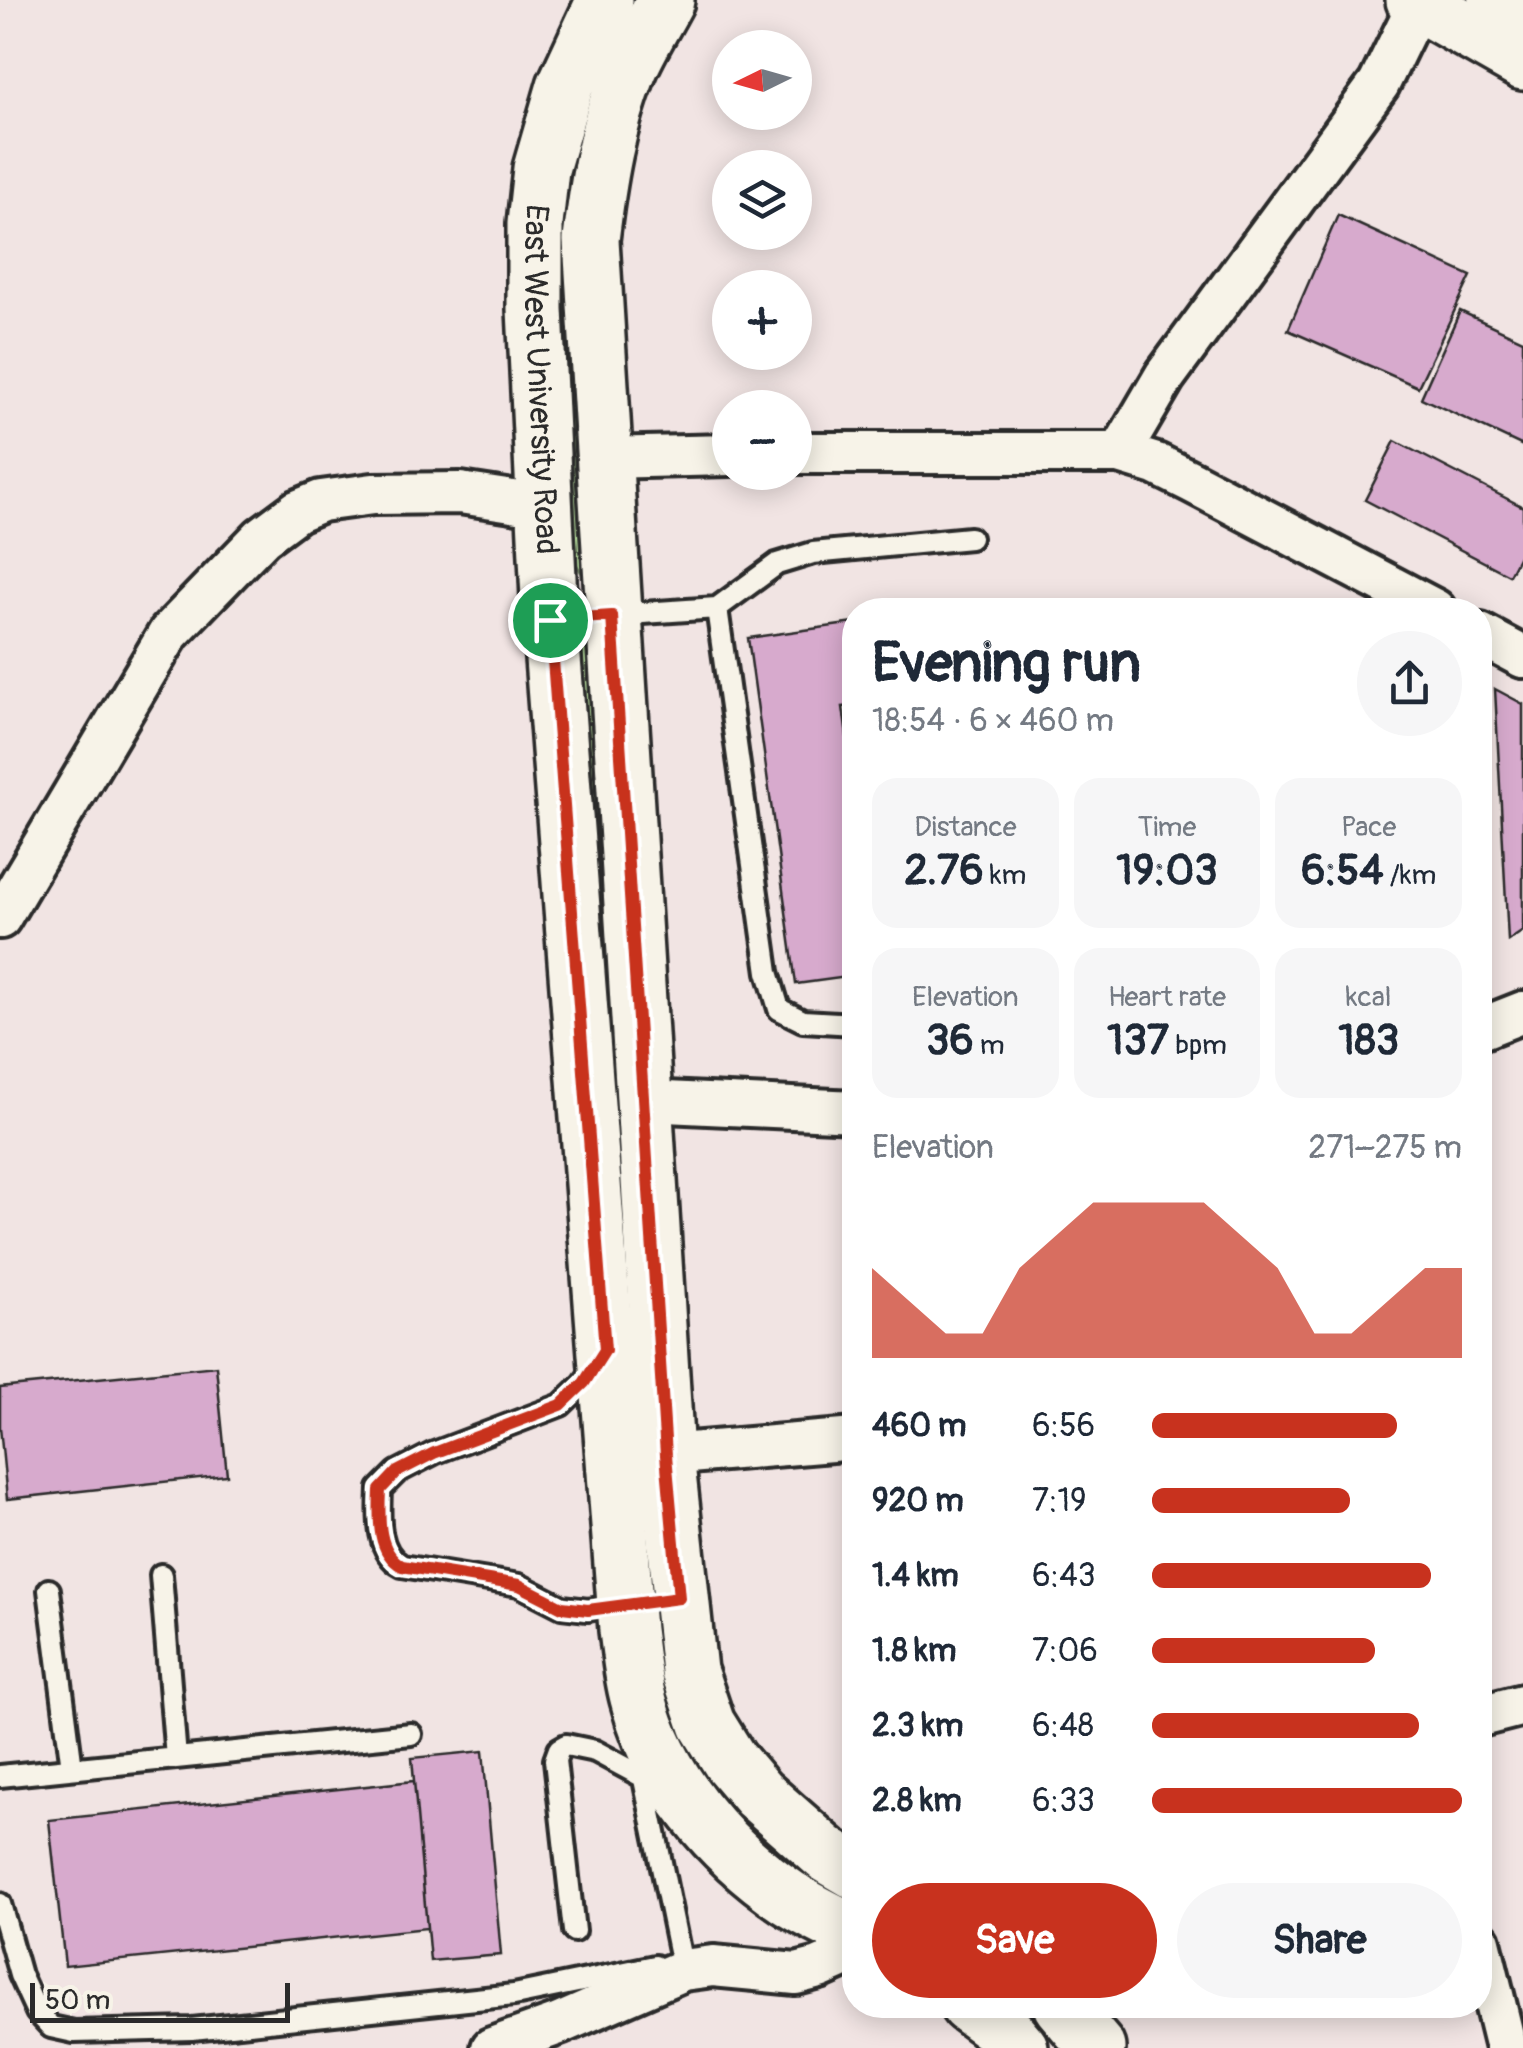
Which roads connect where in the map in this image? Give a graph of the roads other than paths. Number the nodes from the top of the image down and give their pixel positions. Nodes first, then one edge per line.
1 (606, 0) edge
2 (666, 0) edge
3 (1496, 0) edge
4 (1418, 1) edge
5 (1523, 16) edge
6 (1523, 62) edge
7 (1120, 452) junction
8 (812, 453) edge
9 (712, 455) edge
10 (602, 458) junction
11 (545, 506) junction
12 (970, 538) dead end
13 (1412, 598) edge
14 (716, 608) junction
15 (612, 616) junction
16 (550, 620) junction
17 (1492, 640) edge
18 (1523, 657) edge
19 (0, 918) edge
20 (1523, 1012) edge
21 (842, 1023) edge
22 (1492, 1024) edge
23 (645, 1101) junction
24 (842, 1109) edge
25 (632, 1348) junction
26 (842, 1440) edge
27 (666, 1455) junction
28 (161, 1575) dead end
29 (49, 1590) dead end
30 (652, 1601) junction
31 (1523, 1706) edge
32 (1492, 1713) edge
33 (411, 1734) dead end
34 (176, 1758) junction
35 (72, 1768) junction
36 (0, 1776) edge
37 (664, 1788) junction
38 (842, 1854) edge
39 (0, 1904) edge
40 (842, 1927) edge
41 (574, 1931) dead end
42 (842, 1958) edge
43 (682, 1966) junction
44 (1492, 1991) edge
45 (985, 2018) edge
46 (1072, 2018) edge
47 (492, 2048) edge
48 (1020, 2048) edge
49 (1097, 2048) edge
50 (1506, 2048) edge

1 - 11 main road, East West University Road
2 - 10 main road, East West University Road
3 - 5 main road
4 - 6 main road
4 - 7 street
7 - 8 street
7 - 13 street
9 - 10 street
10 - 15 main road, East West University Road
11 - 16 main road, East West University Road
11 - 19 street
12 - 14 lane
14 - 15 lane
14 - 21 lane
15 - 16 lane
15 - 23 main road, East West University Road
16 - 25 main road, East West University Road
17 - 18 street
20 - 22 street
23 - 24 street
23 - 25 main road, East West University Road
25 - 27 main road, East West University Road
25 - 30 main road, East West University Road
25 - 30 lane
26 - 27 street
27 - 30 main road, East West University Road
28 - 34 lane
29 - 35 lane
30 - 37 main road, East West University Road
30 - 38 main road, East West University Road
31 - 32 street
33 - 34 lane
34 - 35 lane
35 - 36 lane
37 - 40 main road, East West University Road
37 - 41 lane
37 - 43 lane
39 - 43 lane
42 - 43 street
43 - 47 street
44 - 50 street
45 - 48 main road
46 - 49 main road

